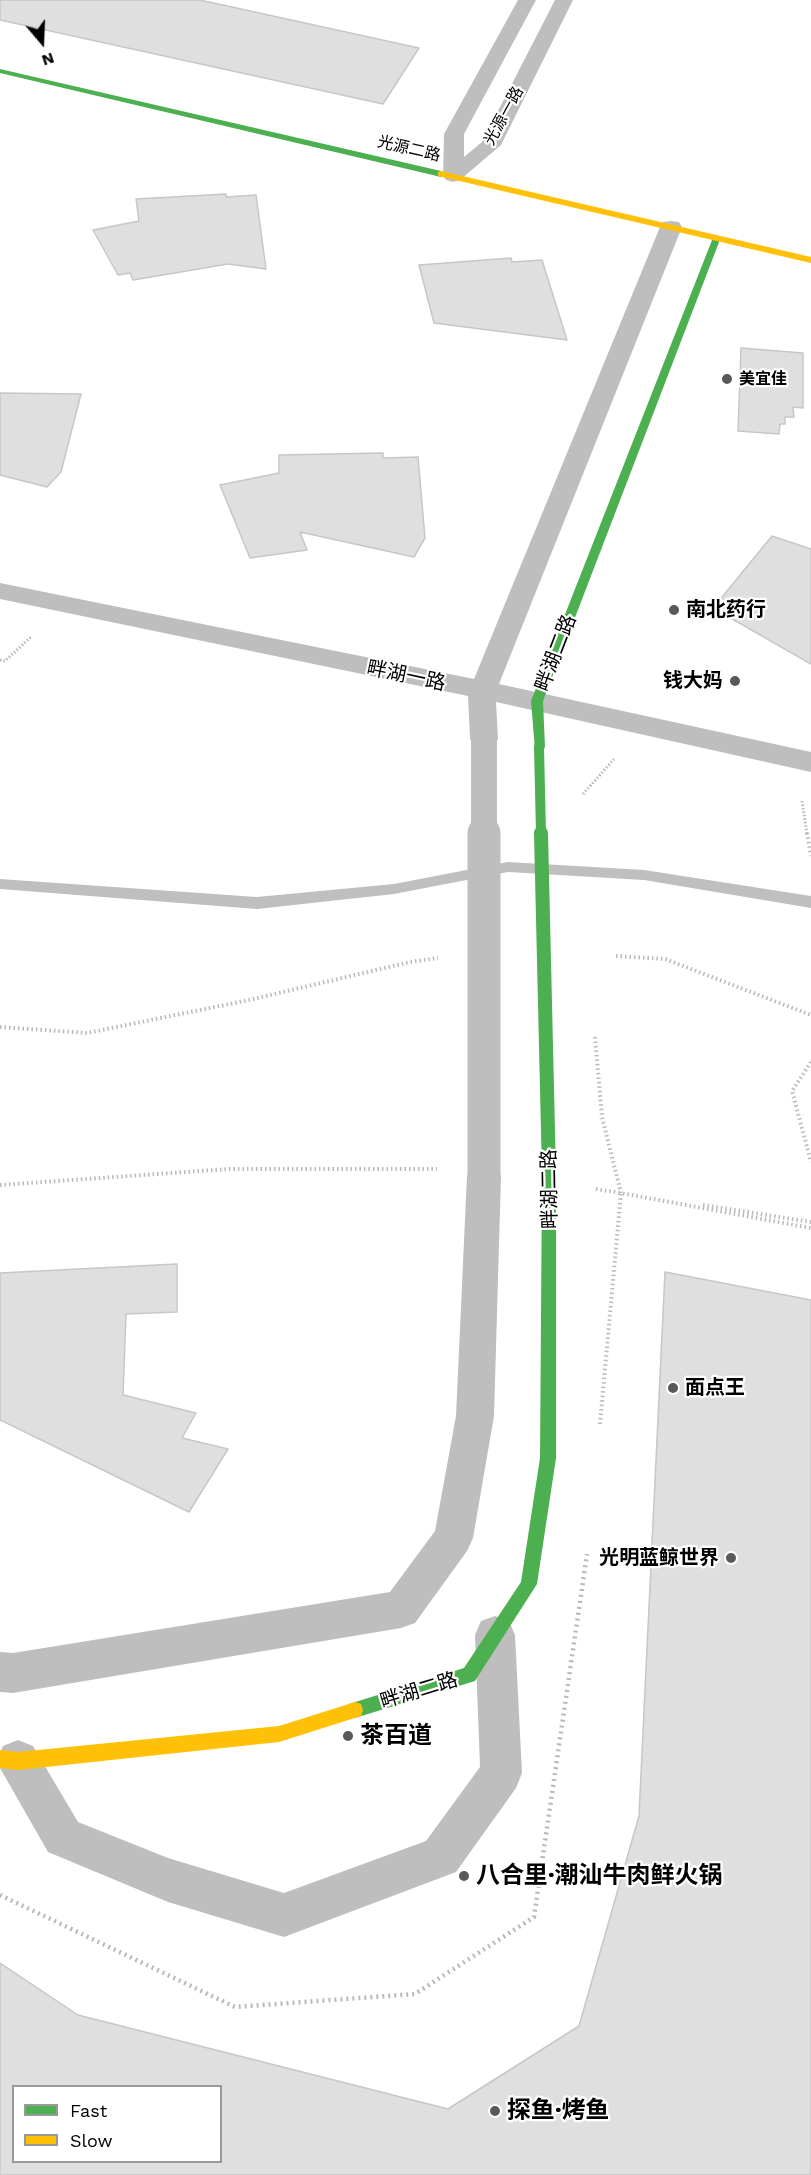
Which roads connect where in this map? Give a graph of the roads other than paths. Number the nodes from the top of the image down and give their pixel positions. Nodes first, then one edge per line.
1 (527, 0) edge
2 (564, 0) edge
3 (0, 71) edge
4 (453, 176) junction
5 (671, 227) junction
6 (717, 237) junction
7 (811, 260) edge
8 (0, 591) edge
9 (482, 692) junction
10 (537, 701) junction
11 (811, 762) edge
12 (495, 1635) junction
13 (0, 1672) edge
14 (9, 1760) edge

1 - 4 street, 光源一路
2 - 4 street, 光源一路
3 - 4 street, 光源二路
4 - 5 street, 光源二路
5 - 6 street, 光源二路
5 - 9 street
6 - 7 street, 光源二路
6 - 10 street, 畔湖二路
8 - 9 street, 畔湖一路
9 - 10 street, 畔湖一路
9 - 13 street, bridge
10 - 11 street, 畔湖一路
10 - 12 street, 畔湖二路, bridge
12 - 14 street, 畔湖二路
12 - 14 street

